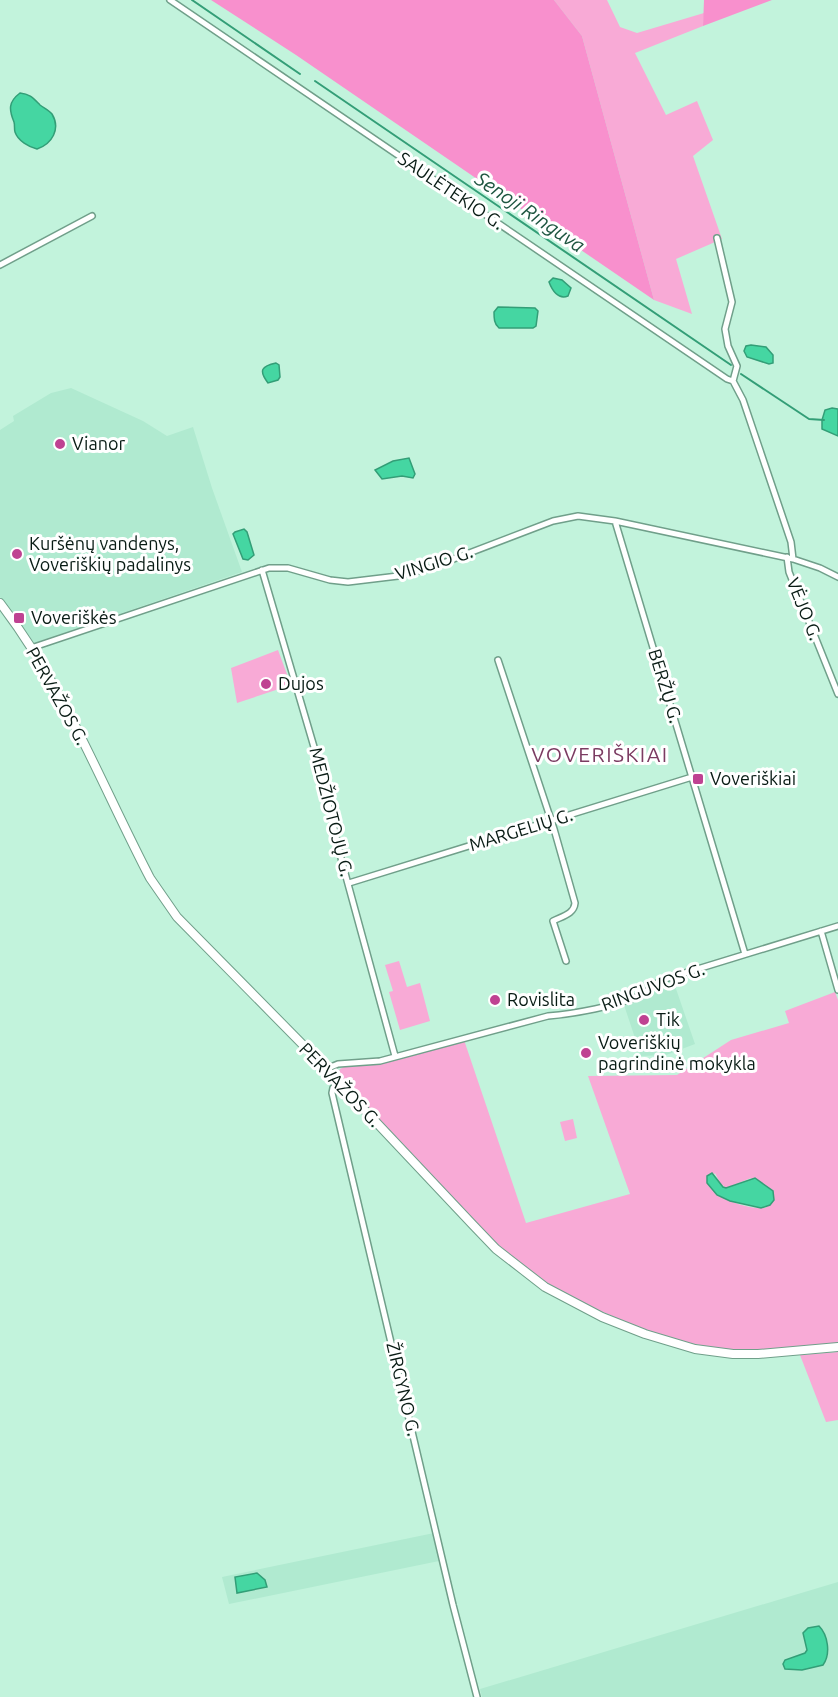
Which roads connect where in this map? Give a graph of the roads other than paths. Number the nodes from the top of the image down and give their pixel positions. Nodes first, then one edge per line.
1 (170, 0) edge
2 (92, 216) dead end
3 (717, 238) dead end
4 (0, 265) edge
5 (733, 381) junction
6 (615, 521) junction
7 (790, 558) junction
8 (262, 570) junction
9 (838, 577) edge
10 (0, 603) edge
11 (31, 648) junction
12 (498, 660) dead end
13 (838, 694) edge
14 (692, 777) junction
15 (550, 821) junction
16 (349, 883) junction
17 (838, 926) edge
18 (821, 931) junction
19 (745, 954) junction
20 (566, 961) dead end
21 (838, 990) edge
22 (395, 1056) junction
23 (326, 1069) junction
24 (338, 1082) junction
25 (838, 1347) edge
26 (477, 1697) edge

1 - 5 street, SAULĖTEKIO G.
2 - 4 street
3 - 5 street
5 - 7 street, VĖJO G.
6 - 7 street, VINGIO G.
6 - 8 street, VINGIO G.
6 - 14 street, BERŽŲ G.
7 - 9 street, VINGIO G.
7 - 13 street, VĖJO G.
8 - 11 street, VINGIO G.
8 - 16 street, MEDŽIOTOJŲ G.
10 - 11 main road, PERVAŽOS G.
11 - 23 main road, PERVAŽOS G.
12 - 15 street
14 - 15 street, MARGELIŲ G.
14 - 19 street, BERŽŲ G.
15 - 16 street, MARGELIŲ G.
15 - 20 street
16 - 22 street, MEDŽIOTOJŲ G.
17 - 18 street, RINGUVOS G.
18 - 19 street, RINGUVOS G.
18 - 21 street
19 - 22 street, RINGUVOS G.
22 - 23 street, RINGUVOS G.
23 - 24 main road, PERVAŽOS G.
24 - 25 main road, PERVAŽOS G.
24 - 26 street, ŽIRGYNO G.

